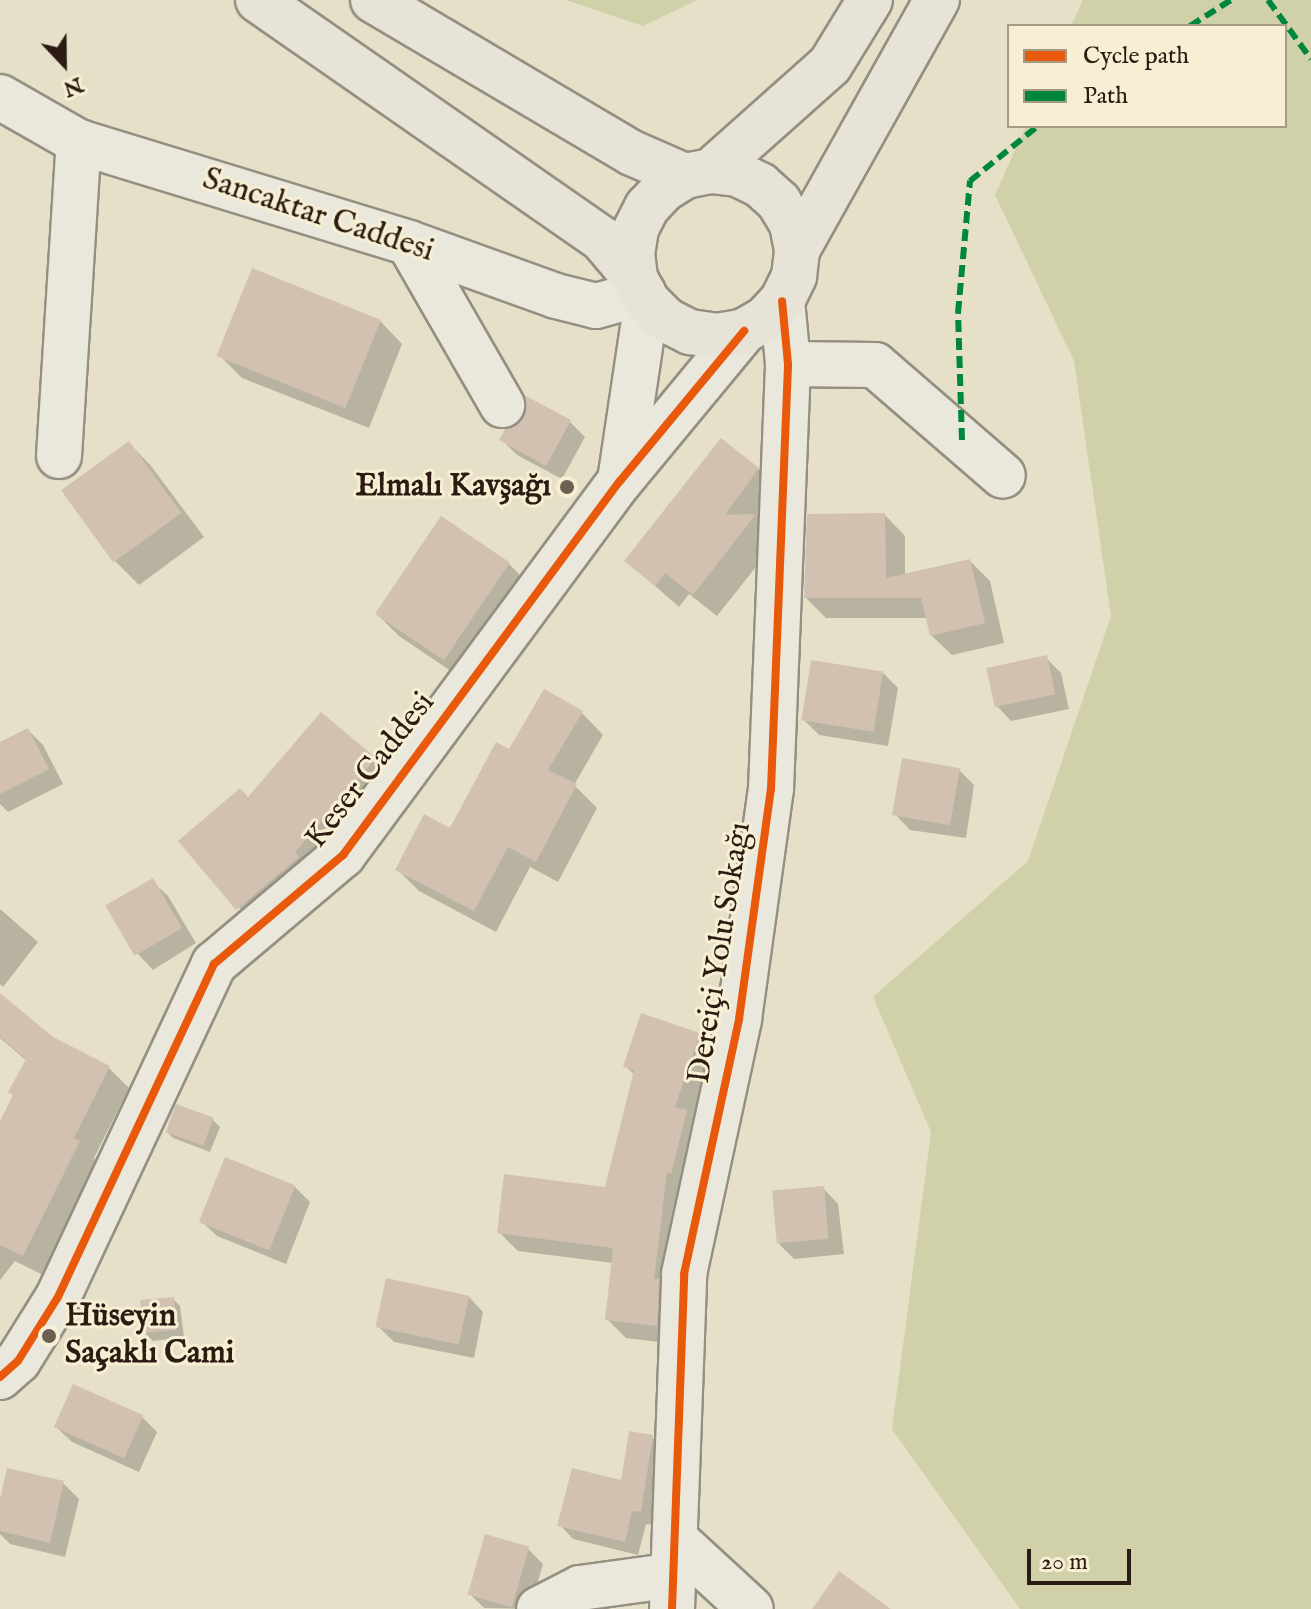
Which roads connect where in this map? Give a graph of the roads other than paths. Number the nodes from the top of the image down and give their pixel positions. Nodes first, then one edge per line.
1 (258, 0) edge
2 (373, 0) edge
3 (870, 0) edge
4 (937, 0) edge
5 (0, 97) edge
6 (79, 142) junction
7 (698, 174) junction
8 (409, 243) junction
9 (797, 250) junction
10 (642, 291) junction
11 (782, 301) junction
12 (744, 331) junction
13 (788, 364) junction
14 (502, 405) dead end
15 (59, 456) dead end
16 (1003, 476) dead end
17 (620, 481) junction
18 (0, 1377) edge
19 (675, 1575) edge
20 (539, 1609) edge
21 (751, 1609) edge

1 - 10 highway
2 - 7 highway
3 - 7 highway
4 - 9 highway
5 - 6 street, Sancaktar Caddesi
6 - 8 street, Sancaktar Caddesi
6 - 15 street
7 - 9 highway
7 - 10 highway
8 - 10 street, Sancaktar Caddesi
8 - 14 street
9 - 11 highway
10 - 12 highway
10 - 17 street, Keser Caddesi
11 - 12 highway
11 - 13 street, Dereiçi Yolu Sokağı
12 - 17 street
13 - 16 street
13 - 19 street, Dereiçi Yolu Sokağı
17 - 18 street, Keser Caddesi
19 - 20 street
19 - 21 street

